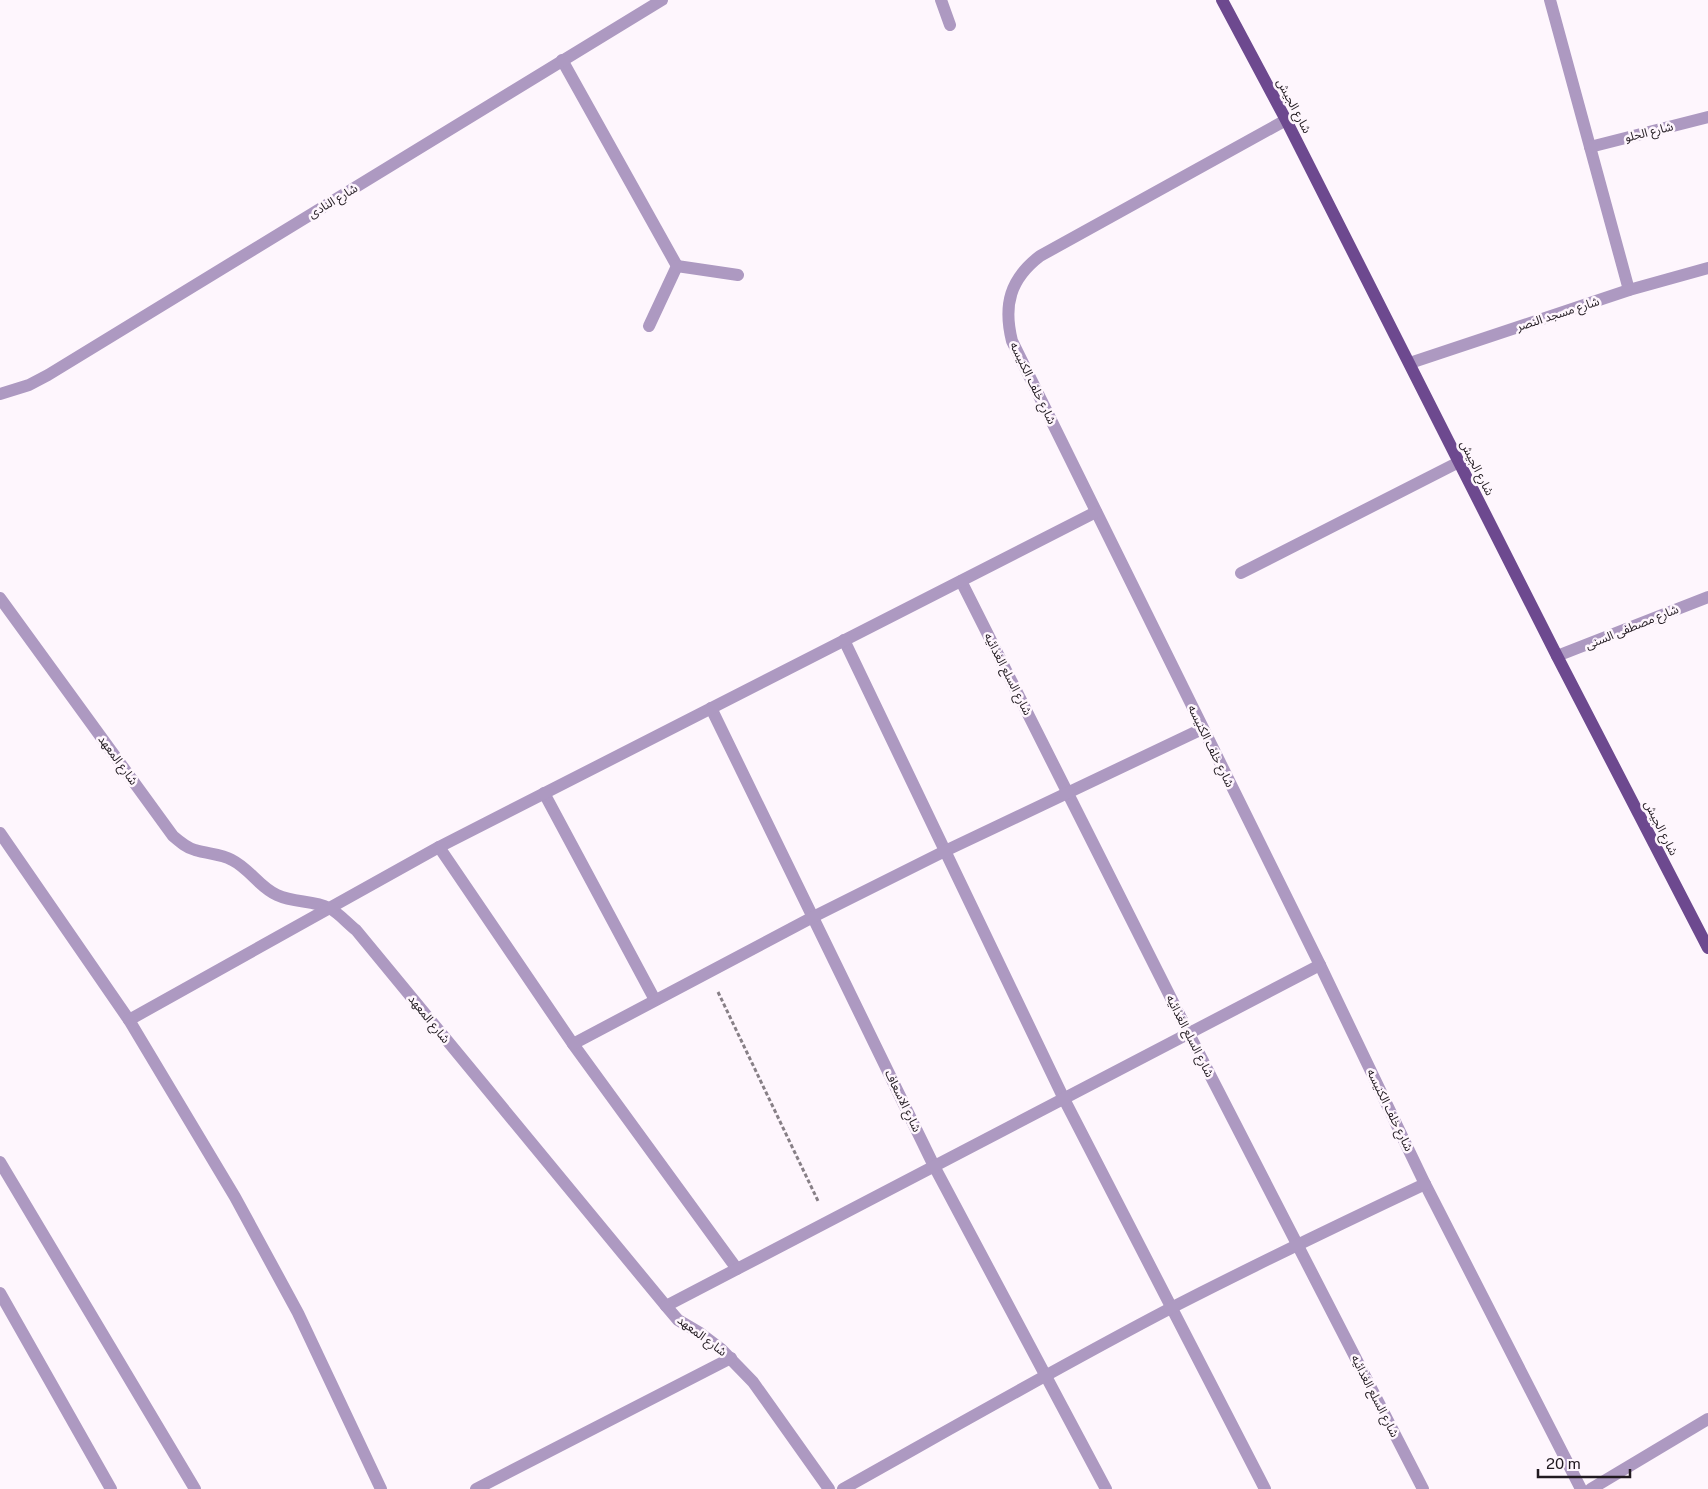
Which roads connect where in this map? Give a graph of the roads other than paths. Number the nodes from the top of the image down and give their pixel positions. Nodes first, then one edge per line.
1 (662, 0) edge
2 (941, 0) edge
3 (1222, 0) edge
4 (1550, 0) edge
5 (950, 25) dead end
6 (562, 60) junction
7 (1708, 117) edge
8 (1286, 120) junction
9 (1590, 147) junction
10 (677, 266) junction
11 (1708, 268) edge
12 (738, 275) dead end
13 (1629, 290) junction
14 (649, 326) dead end
15 (1410, 363) junction
16 (0, 394) edge
17 (1459, 462) junction
18 (1096, 512) junction
19 (1241, 573) dead end
20 (961, 581) junction
21 (1708, 597) edge
22 (0, 598) edge
23 (844, 640) junction
24 (1557, 656) junction
25 (712, 708) junction
26 (1202, 729) junction
27 (544, 793) junction
28 (1068, 794) junction
29 (0, 833) edge
30 (439, 847) junction
31 (945, 850) junction
32 (329, 908) junction
33 (813, 917) junction
34 (1708, 948) edge
35 (1320, 965) junction
36 (655, 1000) junction
37 (129, 1020) junction
38 (1189, 1034) junction
39 (573, 1044) junction
40 (1064, 1099) junction
41 (1, 1166) edge
42 (934, 1166) junction
43 (1425, 1184) junction
44 (1297, 1245) junction
45 (737, 1269) junction
46 (0, 1293) edge
47 (666, 1306) junction
48 (1171, 1308) junction
49 (731, 1358) junction
50 (1045, 1375) junction
51 (1708, 1419) edge
52 (111, 1489) edge
53 (195, 1489) edge
54 (381, 1489) edge
55 (476, 1489) edge
56 (830, 1489) edge
57 (843, 1489) edge
58 (1106, 1489) edge
59 (1264, 1489) edge
60 (1423, 1489) edge
61 (1581, 1489) edge
62 (1591, 1489) edge

1 - 6 street, شارع النادى
2 - 5 street
3 - 8 main road, شارع الجيش
4 - 9 street
6 - 10 street
6 - 16 street, شارع النادى
7 - 9 street, شارع الحلو
8 - 15 main road, شارع الجيش
8 - 18 street, شارع خلف الكنيسه
9 - 13 street
10 - 12 street
10 - 14 street
11 - 13 street, شارع مسجد النصر
13 - 15 street, شارع مسجد النصر
15 - 17 main road, شارع الجيش
17 - 19 street
17 - 24 main road, شارع الجيش
18 - 20 street
18 - 26 street, شارع خلف الكنيسه
20 - 23 street
20 - 28 street, شارع السلع الغذائيه
21 - 24 street, شارع مصطفى السنى
22 - 32 street, شارع المعهد
23 - 25 street
23 - 31 street
24 - 34 main road, شارع الجيش
25 - 27 street
25 - 33 street, شارع الاسعاف
26 - 28 street
26 - 35 street, شارع خلف الكنيسه
27 - 30 street
27 - 36 street
28 - 31 street
28 - 38 street, شارع السلع الغذائيه
29 - 37 street
30 - 32 street
30 - 39 street
31 - 33 street
31 - 40 street
32 - 37 street
32 - 47 street, شارع المعهد
33 - 36 street
33 - 42 street, شارع الاسعاف
35 - 38 street
35 - 43 street, شارع خلف الكنيسه
36 - 39 street
37 - 54 street
38 - 40 street
38 - 44 street, شارع السلع الغذائيه
39 - 45 street
40 - 42 street
40 - 48 street
41 - 53 street
42 - 45 street
42 - 50 street, شارع الاسعاف
43 - 44 street
43 - 61 street, شارع خلف الكنيسه
44 - 48 street
44 - 60 street, شارع السلع الغذائيه
45 - 47 street
46 - 52 street
47 - 49 street, شارع المعهد
48 - 50 street
48 - 59 street
49 - 55 street
49 - 56 street, شارع المعهد
50 - 57 street
50 - 58 street, شارع الاسعاف
51 - 62 street

